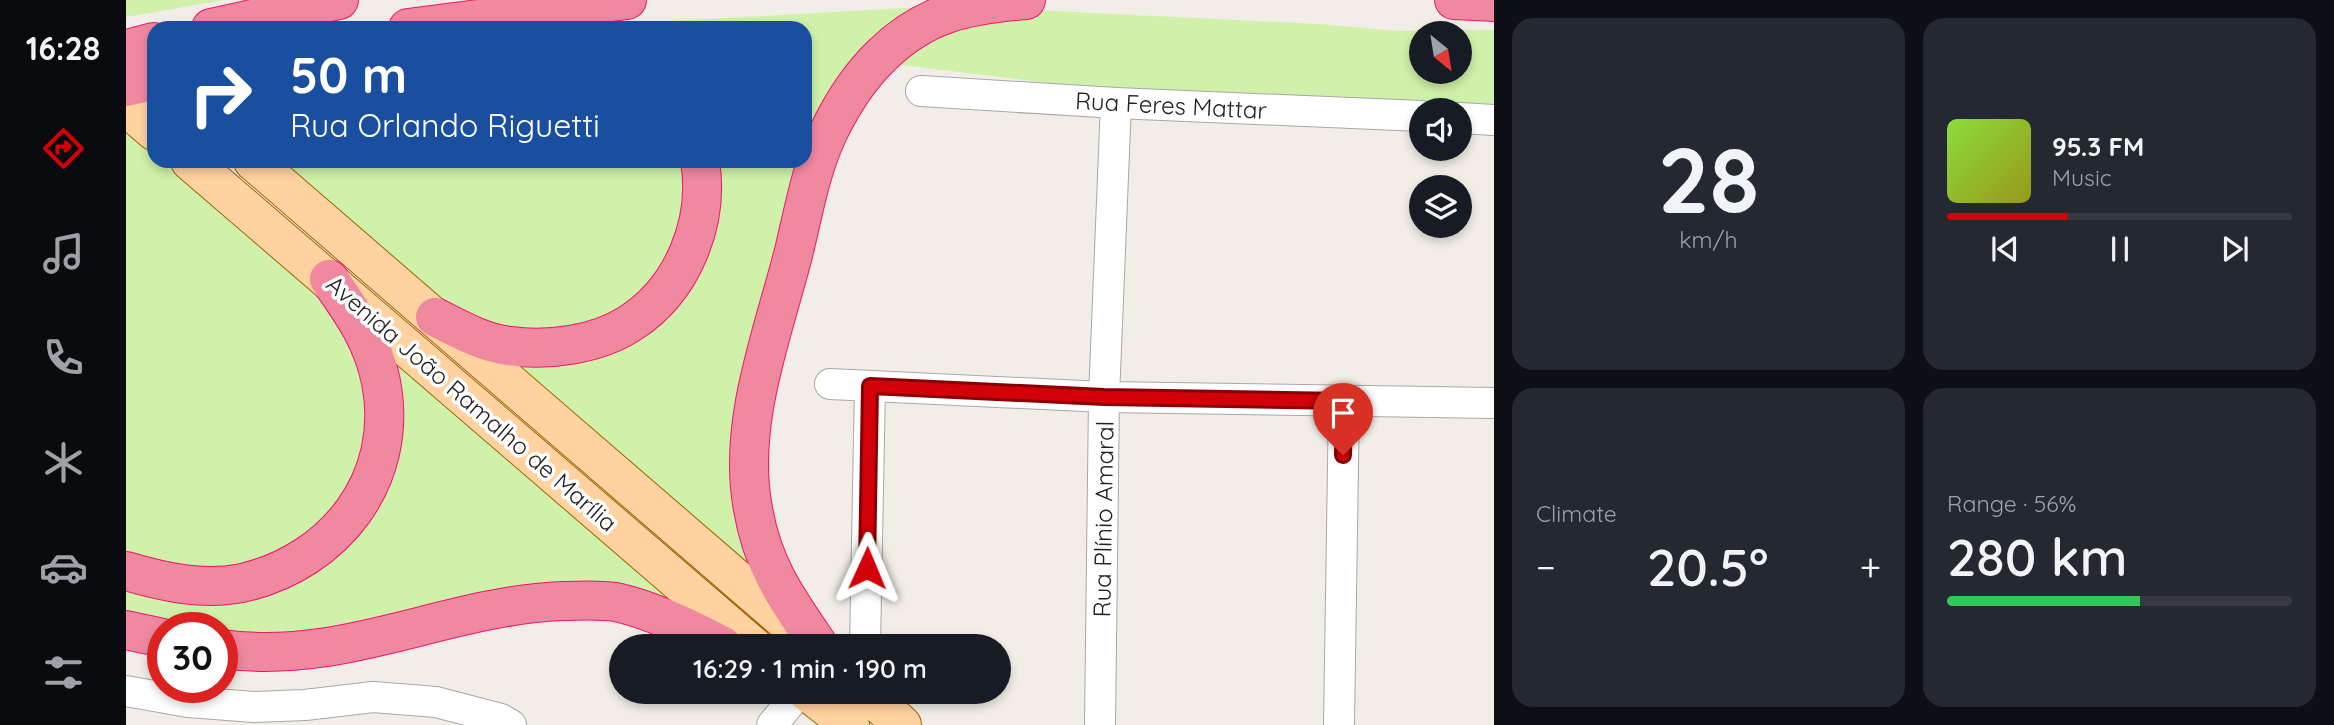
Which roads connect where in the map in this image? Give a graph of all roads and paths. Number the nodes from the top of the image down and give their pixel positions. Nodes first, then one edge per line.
1 (336, 0) edge
2 (627, 0) edge
3 (1026, 0) edge
4 (1454, 0) edge
5 (1494, 2) edge
6 (495, 16) junction
7 (242, 21) edge
8 (459, 21) edge
9 (532, 21) edge
10 (147, 44) edge
11 (126, 50) edge
12 (147, 71) edge
13 (147, 80) edge
14 (126, 88) edge
15 (921, 91) dead end
16 (1116, 103) junction
17 (126, 107) edge
18 (1409, 116) edge
19 (1472, 119) edge
20 (1494, 120) edge
21 (147, 125) edge
22 (198, 168) edge
23 (261, 168) edge
24 (700, 168) edge
25 (329, 279) junction
26 (435, 317) junction
27 (830, 384) dead end
28 (870, 386) junction
29 (1104, 397) junction
30 (1344, 401) junction
31 (1494, 403) edge
32 (126, 571) edge
33 (126, 630) edge
34 (698, 634) edge
35 (739, 634) edge
36 (799, 634) edge
37 (811, 634) edge
38 (865, 634) edge
39 (147, 635) edge
40 (238, 651) edge
41 (126, 691) edge
42 (792, 704) edge
43 (812, 704) edge
44 (879, 704) edge
45 (512, 725) edge
46 (772, 725) edge
47 (850, 725) edge
48 (902, 725) edge
49 (1100, 725) edge
50 (1339, 725) edge

1 - 7 highway
2 - 6 highway
3 - 37 highway
4 - 5 highway
6 - 8 highway
6 - 9 highway
10 - 11 highway
11 - 12 main road
13 - 14 highway
15 - 16 street, Rua Feres Mattar
16 - 18 street, Rua Feres Mattar
16 - 29 street, Rua Plínio Amaral
17 - 21 main road
19 - 20 street
22 - 25 main road, Avenida João Ramalho de Marília
23 - 26 main road, Avenida João Ramalho de Marília
24 - 26 highway
25 - 32 highway
25 - 35 main road, Avenida João Ramalho de Marília
26 - 36 main road, Avenida João Ramalho de Marília
27 - 28 street
28 - 29 street
28 - 38 street
29 - 30 street
29 - 49 street, Rua Plínio Amaral
30 - 31 street
30 - 50 street
33 - 39 highway
34 - 40 highway
41 - 45 street
42 - 46 street
43 - 47 main road
44 - 48 main road

